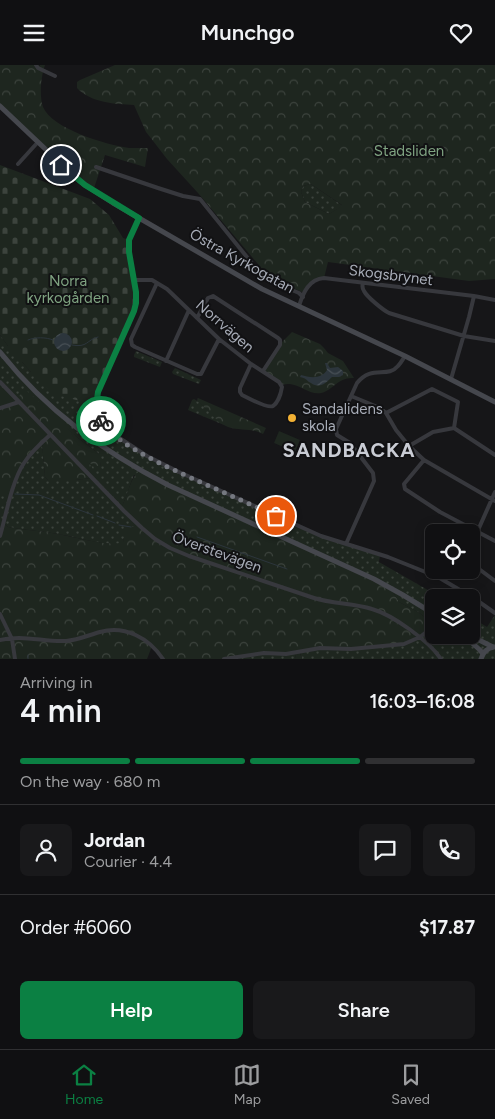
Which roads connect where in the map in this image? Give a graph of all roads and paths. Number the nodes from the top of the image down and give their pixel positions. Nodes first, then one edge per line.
1 (36, 65) edge
2 (55, 77) dead end
3 (1, 108) edge
4 (38, 142) junction
5 (18, 164) dead end
6 (96, 167) dead end
7 (139, 218) junction
8 (135, 280) junction
9 (157, 283) junction
10 (363, 283) junction
11 (474, 296) junction
12 (303, 297) junction
13 (495, 300) edge
14 (299, 306) junction
15 (189, 310) junction
16 (197, 318) junction
17 (464, 336) junction
18 (219, 339) junction
19 (495, 341) edge
20 (0, 352) edge
21 (405, 355) junction
22 (166, 361) junction
23 (251, 364) junction
24 (263, 371) junction
25 (451, 379) junction
26 (0, 382) edge
27 (351, 396) junction
28 (495, 402) edge
29 (19, 403) junction
30 (0, 408) edge
31 (386, 413) junction
32 (454, 428) junction
33 (50, 435) junction
34 (409, 446) junction
35 (495, 455) edge
36 (424, 460) junction
37 (97, 475) dead end
38 (93, 479) junction
39 (495, 491) edge
40 (493, 501) edge
41 (462, 524) edge
42 (480, 526) edge
43 (480, 534) edge
44 (0, 536) edge
45 (495, 541) edge
46 (346, 544) junction
47 (480, 570) edge
48 (495, 581) edge
49 (425, 608) edge
50 (495, 613) edge
51 (0, 614) edge
52 (425, 633) edge
53 (420, 637) junction
54 (12, 639) junction
55 (0, 640) edge
56 (480, 640) edge
57 (473, 644) edge
58 (494, 647) edge
59 (482, 657) edge
60 (16, 659) edge
61 (163, 659) edge
62 (224, 659) edge
63 (441, 659) edge

1 - 2 street
3 - 4 main road, Östra Kyrkogatan
4 - 5 street
4 - 7 main road, Östra Kyrkogatan
6 - 12 street
7 - 8 street
7 - 14 main road, Östra Kyrkogatan
8 - 9 street
8 - 46 street
9 - 15 street, Norrvägen
9 - 22 street
10 - 11 street, Skogsbrynet
10 - 12 street, Skogsbrynet
10 - 17 street
11 - 13 street, Skogsbrynet
11 - 17 street
12 - 14 street, Skogsbrynet
14 - 21 main road, Östra Kyrkogatan
15 - 16 street, Norrvägen
15 - 22 street
16 - 18 street, Norrvägen
16 - 24 street
17 - 19 street
17 - 25 street
18 - 22 street
18 - 23 street, Norrvägen
20 - 49 main road
21 - 25 main road, Östra Kyrkogatan
21 - 27 street
23 - 24 street, Norrvägen
23 - 24 street, Norrvägen
25 - 28 main road, Östra Kyrkogatan
26 - 29 street, Överstevägen
27 - 31 street
27 - 46 street
29 - 30 street
29 - 33 street, Överstevägen
31 - 32 street
31 - 34 street
32 - 34 street
32 - 35 street
33 - 38 street, Överstevägen
33 - 44 street
34 - 36 street
36 - 40 street
36 - 41 street
37 - 38 street
38 - 53 street, Överstevägen
39 - 40 street
40 - 42 street
43 - 45 street
46 - 50 street
47 - 48 street
51 - 54 street
52 - 53 street
53 - 62 street
53 - 63 street, Överstevägen
54 - 55 street
54 - 60 street
54 - 61 street
56 - 58 main road
57 - 59 main road
58 - 59 main road

